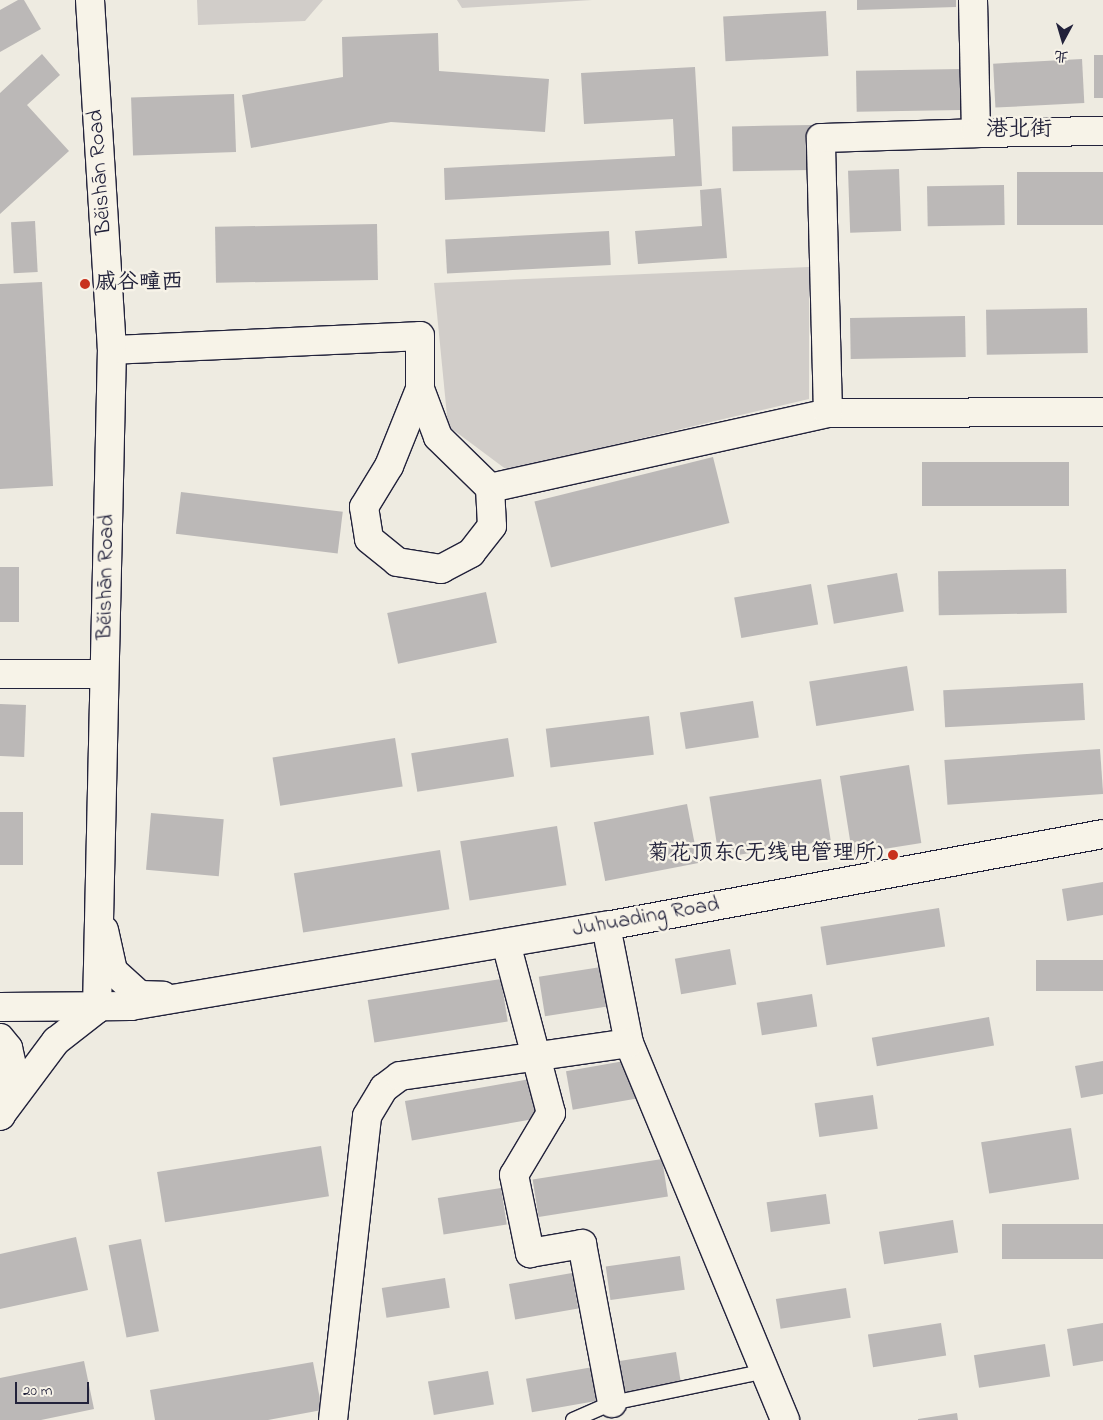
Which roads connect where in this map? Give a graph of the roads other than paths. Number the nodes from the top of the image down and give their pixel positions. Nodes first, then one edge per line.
1 (90, 0) edge
2 (973, 0) edge
3 (1103, 131) edge
4 (976, 133) junction
5 (112, 350) junction
6 (420, 389) junction
7 (1103, 412) edge
8 (828, 413) junction
9 (490, 488) junction
10 (0, 674) edge
11 (104, 674) junction
12 (1103, 834) edge
13 (99, 908) junction
14 (606, 926) junction
15 (506, 943) junction
16 (187, 997) junction
17 (0, 1007) edge
18 (97, 1009) junction
19 (0, 1038) edge
20 (629, 1043) junction
21 (534, 1057) junction
22 (1, 1115) edge
23 (762, 1372) junction
24 (612, 1403) junction
25 (333, 1420) edge
26 (573, 1420) edge
27 (785, 1420) edge

1 - 5 street, Běishān Road
2 - 4 street, 港北街
3 - 4 street, 港北街
4 - 8 street
5 - 6 street
5 - 11 street, Běishān Road
6 - 9 street
6 - 9 street
7 - 8 street
8 - 9 street
10 - 11 street
11 - 13 street, Běishān Road
12 - 14 street, Juhuading Road
13 - 16 street
13 - 18 street, Běishān Road
14 - 15 street, Juhuading Road
14 - 20 street
15 - 16 street, Juhuading Road
15 - 21 street
16 - 18 street
17 - 18 street
18 - 22 street
19 - 22 street
20 - 21 street
20 - 23 street
21 - 24 street
21 - 25 street
23 - 24 lane
23 - 27 street
24 - 26 lane

